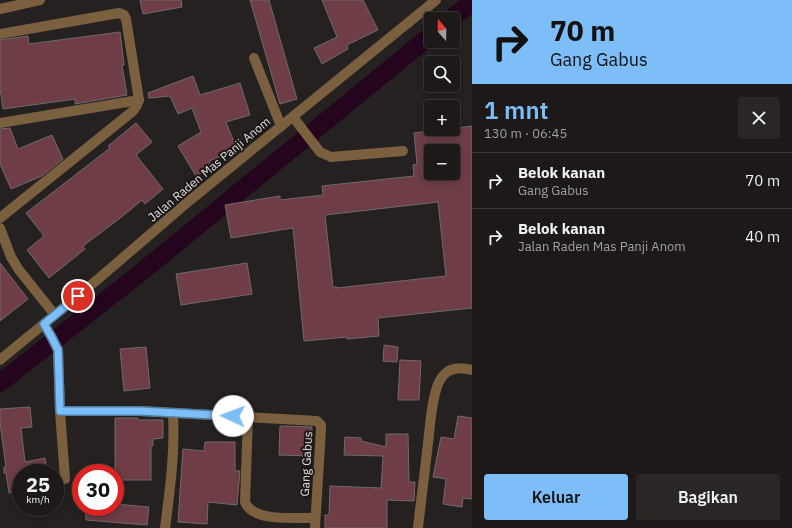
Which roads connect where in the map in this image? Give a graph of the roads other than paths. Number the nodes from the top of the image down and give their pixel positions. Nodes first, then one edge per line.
1 (40, 0) edge
2 (436, 0) edge
3 (16, 3) edge
4 (0, 9) edge
5 (0, 34) edge
6 (254, 58) dead end
7 (139, 100) junction
8 (293, 117) junction
9 (0, 123) edge
10 (281, 126) junction
11 (403, 151) dead end
12 (0, 218) edge
13 (0, 228) edge
14 (55, 315) junction
15 (44, 324) junction
16 (0, 360) edge
17 (472, 370) edge
18 (60, 411) junction
19 (173, 414) junction
20 (248, 417) junction
21 (65, 479) dead end
22 (315, 523) edge
23 (165, 528) edge
24 (418, 528) edge

1 - 3 street
2 - 8 street, Jalan Raden Mas Panji Anom
3 - 4 street
5 - 7 street
6 - 10 street
7 - 9 street
7 - 12 street
8 - 10 street, Jalan Raden Mas Panji Anom
8 - 11 street
10 - 14 street, Jalan Raden Mas Panji Anom
13 - 14 street
14 - 15 street, Jalan Raden Mas Panji Anom
15 - 16 street, Jalan Raden Mas Panji Anom
15 - 18 street
17 - 24 street
18 - 19 street, Gang Gabus
18 - 21 street
19 - 20 street, Gang Gabus
19 - 23 street
20 - 22 street
20 - 22 street, Gang Gabus

